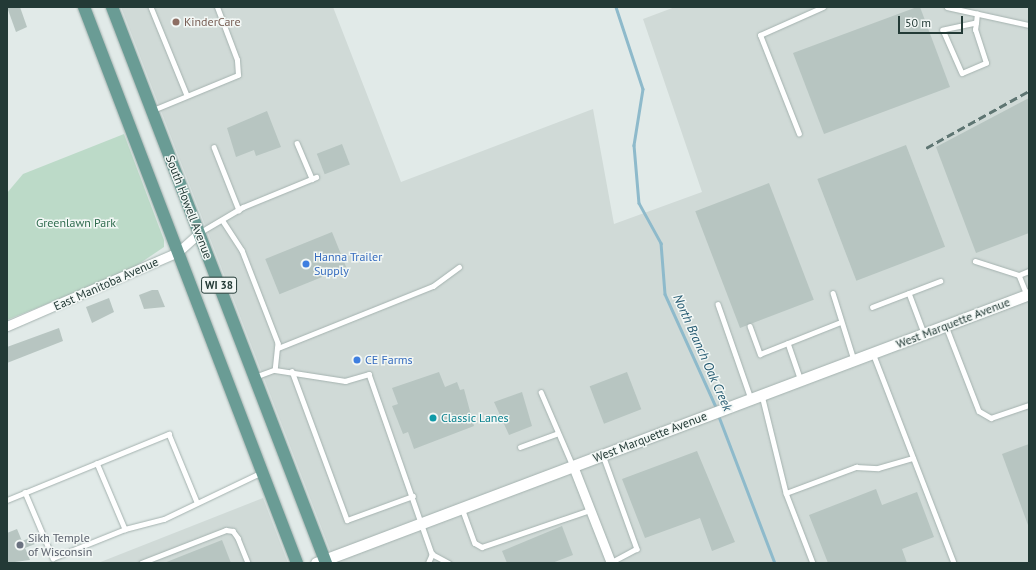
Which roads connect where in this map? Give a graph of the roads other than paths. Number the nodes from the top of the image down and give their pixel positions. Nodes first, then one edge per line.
1 (84, 7) edge
2 (112, 7) edge
3 (150, 7) edge
4 (217, 7) edge
5 (823, 7) edge
6 (947, 7) edge
7 (977, 14) junction
8 (976, 23) junction
9 (1029, 25) edge
10 (187, 95) junction
11 (152, 110) junction
12 (799, 134) dead end
13 (296, 143) dead end
14 (214, 147) dead end
15 (239, 210) junction
16 (223, 221) junction
17 (199, 233) junction
18 (178, 252) junction
19 (974, 261) dead end
20 (459, 267) dead end
21 (1029, 271) edge
22 (1019, 275) junction
23 (940, 281) dead end
24 (909, 293) junction
25 (833, 294) dead end
26 (1028, 295) edge
27 (718, 304) dead end
28 (872, 307) dead end
29 (841, 322) junction
30 (946, 325) junction
31 (7, 326) edge
32 (750, 326) dead end
33 (924, 333) junction
34 (788, 343) junction
35 (278, 348) junction
36 (873, 353) junction
37 (854, 360) junction
38 (274, 370) junction
39 (292, 371) junction
40 (255, 378) junction
41 (801, 380) junction
42 (541, 392) dead end
43 (762, 395) junction
44 (751, 399) junction
45 (1029, 405) edge
46 (556, 434) junction
47 (520, 447) dead end
48 (603, 455) junction
49 (913, 458) junction
50 (97, 463) junction
51 (573, 466) junction
52 (262, 472) junction
53 (25, 492) junction
54 (786, 493) junction
55 (413, 496) junction
56 (7, 500) edge
57 (197, 502) junction
58 (462, 508) junction
59 (590, 510) junction
60 (421, 523) junction
61 (125, 529) junction
62 (432, 554) junction
63 (322, 562) edge
64 (141, 563) edge
65 (248, 563) edge
66 (297, 563) edge
67 (428, 563) edge
68 (449, 563) edge
69 (611, 563) edge
70 (813, 563) edge
71 (954, 563) edge

1 - 18 main road, WI 38
2 - 11 main road, South Howell Avenue / WI 38
3 - 10 lane
4 - 10 lane
5 - 12 lane
6 - 7 lane
7 - 8 lane
7 - 9 lane
8 - 8 lane
10 - 11 lane
11 - 17 main road, South Howell Avenue / WI 38
13 - 15 lane
14 - 15 lane
15 - 16 lane
16 - 17 lane
16 - 35 lane
17 - 18 street, East Manitoba Avenue
17 - 40 main road, South Howell Avenue / WI 38
18 - 31 street, East Manitoba Avenue
18 - 52 main road, WI 38
19 - 22 lane
20 - 35 lane
21 - 22 lane
22 - 26 lane
23 - 24 lane
24 - 28 lane
24 - 33 lane
25 - 29 lane
26 - 30 street, West Marquette Avenue
27 - 44 lane
29 - 34 lane
29 - 37 lane
30 - 33 street, West Marquette Avenue
30 - 45 lane
32 - 34 lane
33 - 36 street, West Marquette Avenue
34 - 41 lane
35 - 38 lane
36 - 37 street, West Marquette Avenue
36 - 49 lane
37 - 41 street, West Marquette Avenue
38 - 39 lane
38 - 40 lane
39 - 55 lane
39 - 55 lane
40 - 63 main road, South Howell Avenue / WI 38
41 - 43 street, West Marquette Avenue
42 - 46 lane
43 - 44 street, West Marquette Avenue
43 - 54 lane
44 - 48 street, West Marquette Avenue
46 - 47 lane
46 - 51 lane
48 - 51 street, West Marquette Avenue
48 - 69 lane
49 - 54 lane
49 - 71 lane
50 - 53 lane
50 - 57 lane
50 - 61 lane
51 - 58 street, West Marquette Avenue
51 - 59 street
52 - 57 lane
52 - 66 main road, WI 38
53 - 56 lane
53 - 61 lane
54 - 70 lane
55 - 60 lane
57 - 61 lane
58 - 59 lane
58 - 60 street, West Marquette Avenue
59 - 69 street
60 - 62 lane
60 - 63 street, West Marquette Avenue
62 - 67 lane
62 - 68 lane
64 - 65 lane

